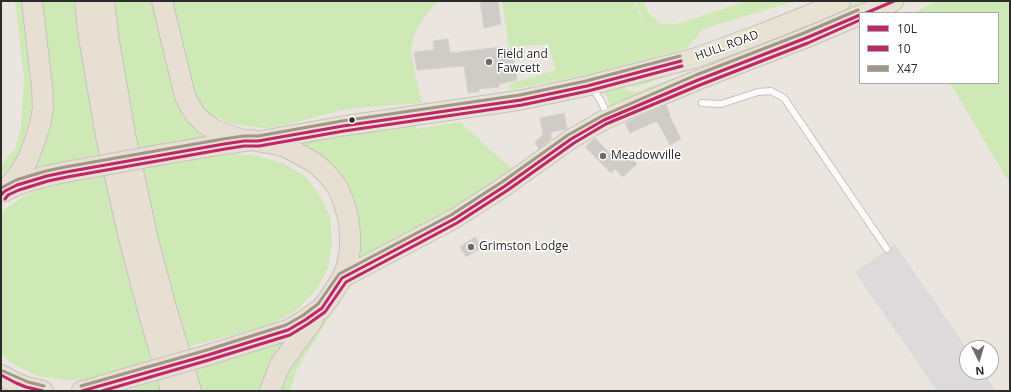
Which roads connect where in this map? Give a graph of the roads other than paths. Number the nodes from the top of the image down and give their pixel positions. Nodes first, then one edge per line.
1 (32, 1) edge
2 (85, 1) edge
3 (104, 1) edge
4 (162, 1) edge
5 (841, 1) edge
6 (894, 1) edge
7 (868, 12) edge
8 (859, 15) edge
9 (587, 86) junction
10 (702, 103) dead end
11 (604, 120) junction
12 (251, 141) junction
13 (3, 193) edge
14 (888, 249) dead end
15 (342, 278) junction
16 (322, 308) junction
17 (1, 375) edge
18 (43, 391) edge
19 (82, 391) edge
20 (171, 391) edge
21 (191, 391) edge
22 (270, 391) edge

1 - 13 highway
2 - 20 highway
3 - 21 highway
4 - 12 highway
5 - 9 main road, HULL ROAD
6 - 7 main road
8 - 11 main road, HULL ROAD
9 - 11 lane
9 - 12 main road, HULL ROAD
10 - 14 lane
11 - 15 main road, HULL ROAD
12 - 13 highway, bridge
12 - 15 highway
15 - 16 highway
16 - 19 highway, bridge
16 - 22 highway
17 - 18 highway

